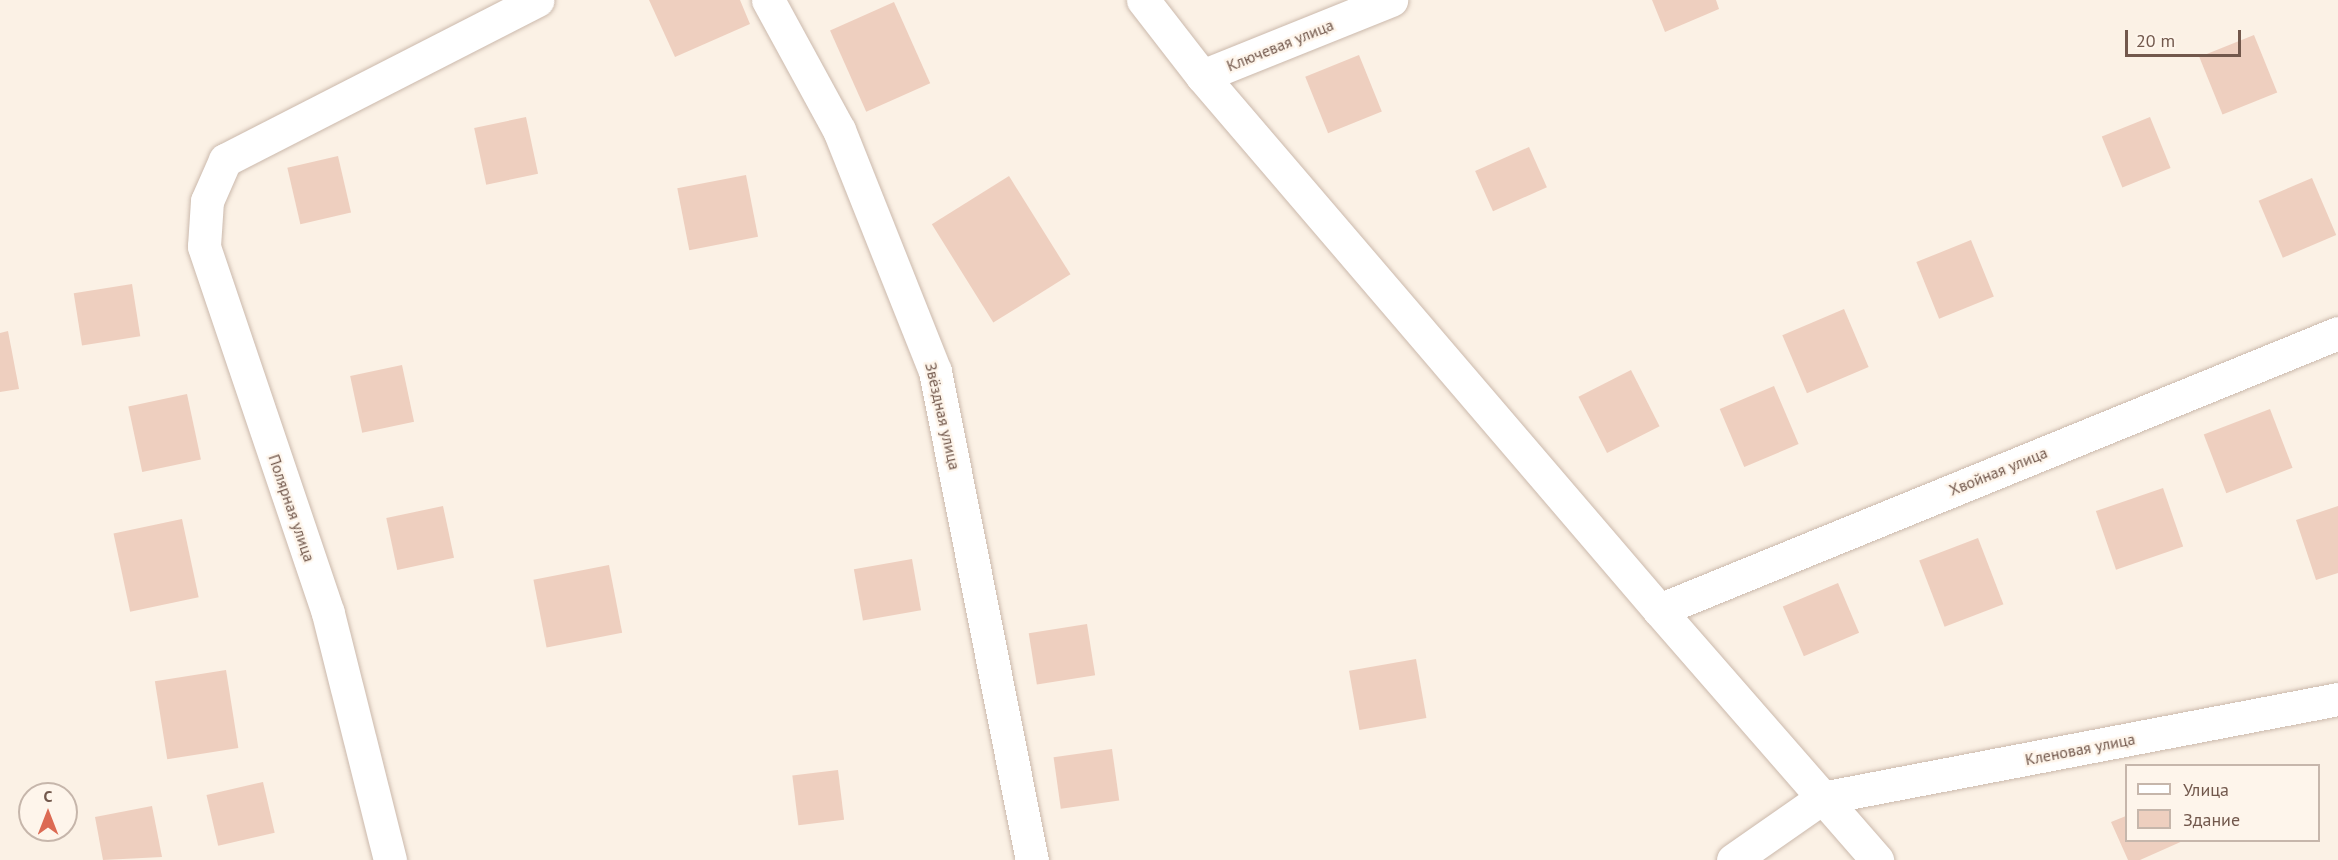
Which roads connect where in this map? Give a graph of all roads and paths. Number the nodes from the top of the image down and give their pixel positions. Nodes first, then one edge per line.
1 (537, 0) edge
2 (768, 0) edge
3 (1143, 0) edge
4 (1391, 0) edge
5 (1202, 76) junction
6 (2338, 333) edge
7 (1659, 610) junction
8 (2338, 699) edge
9 (1822, 798) junction
10 (390, 860) edge
11 (1032, 860) edge
12 (1733, 860) edge
13 (1877, 860) edge

1 - 10 street, Полярная улица
2 - 11 street, Звёздная улица
3 - 5 street
4 - 5 street, Ключевая улица
5 - 7 street
6 - 7 street, Хвойная улица
7 - 9 street
8 - 9 street, Кленовая улица
9 - 12 street
9 - 13 street

